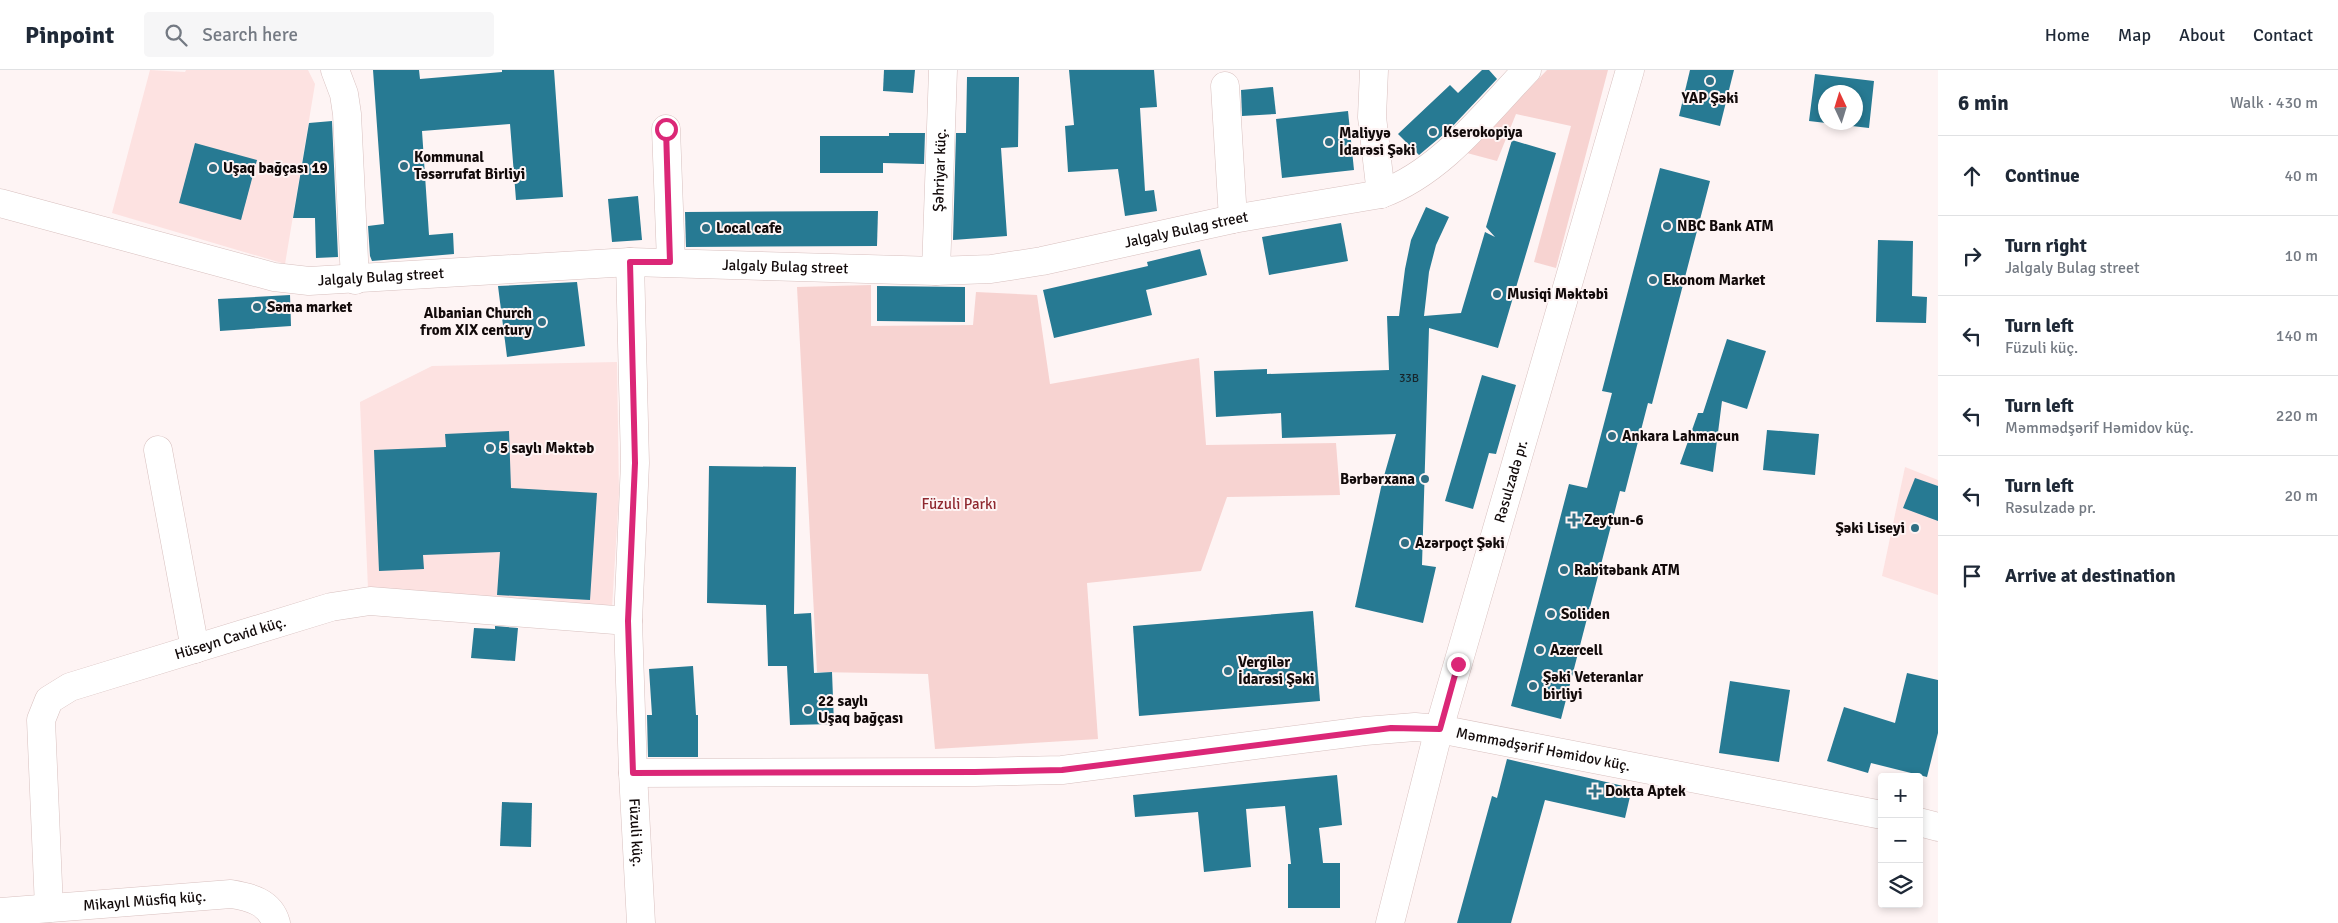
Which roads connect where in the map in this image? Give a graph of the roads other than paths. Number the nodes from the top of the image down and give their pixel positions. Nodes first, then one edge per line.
1 (336, 70) edge
2 (943, 70) edge
3 (1374, 70) edge
4 (1527, 70) edge
5 (1630, 70) edge
6 (1225, 86) dead end
7 (666, 129) dead end
8 (1381, 194) junction
9 (0, 202) edge
10 (1233, 219) junction
11 (630, 262) junction
12 (670, 262) junction
13 (936, 270) junction
14 (355, 280) junction
15 (158, 450) dead end
16 (628, 621) junction
17 (195, 650) junction
18 (1440, 729) junction
19 (633, 773) junction
20 (1878, 814) edge
21 (1923, 823) edge
22 (1938, 827) edge
23 (49, 908) junction
24 (8, 916) edge
25 (276, 923) edge
26 (641, 923) edge
27 (1390, 923) edge

1 - 14 street
2 - 13 street, Şəhriyar küç.
3 - 8 street
4 - 8 street, Jalgaly Bulag street
5 - 18 street, Rəsulzadə pr.
6 - 10 street
7 - 12 street
8 - 10 street, Jalgaly Bulag street
9 - 14 street, Jalgaly Bulag street
10 - 13 street, Jalgaly Bulag street
11 - 12 street, Jalgaly Bulag street
11 - 14 street, Jalgaly Bulag street
11 - 16 street, Füzuli küç.
12 - 13 street, Jalgaly Bulag street
15 - 17 street
16 - 17 street, Hüseyn Cavid küç.
16 - 19 street, Füzuli küç.
17 - 23 street, Hüseyn Cavid küç.
18 - 19 street, Məmmədşərif Həmidov küç.
18 - 20 street, Məmmədşərif Həmidov küç.
18 - 27 street, Rəsulzadə pr.
19 - 26 street, Füzuli küç.
21 - 22 street
23 - 24 street, Mikayıl Müsfiq küç.
23 - 25 street, Mikayıl Müsfiq küç.

